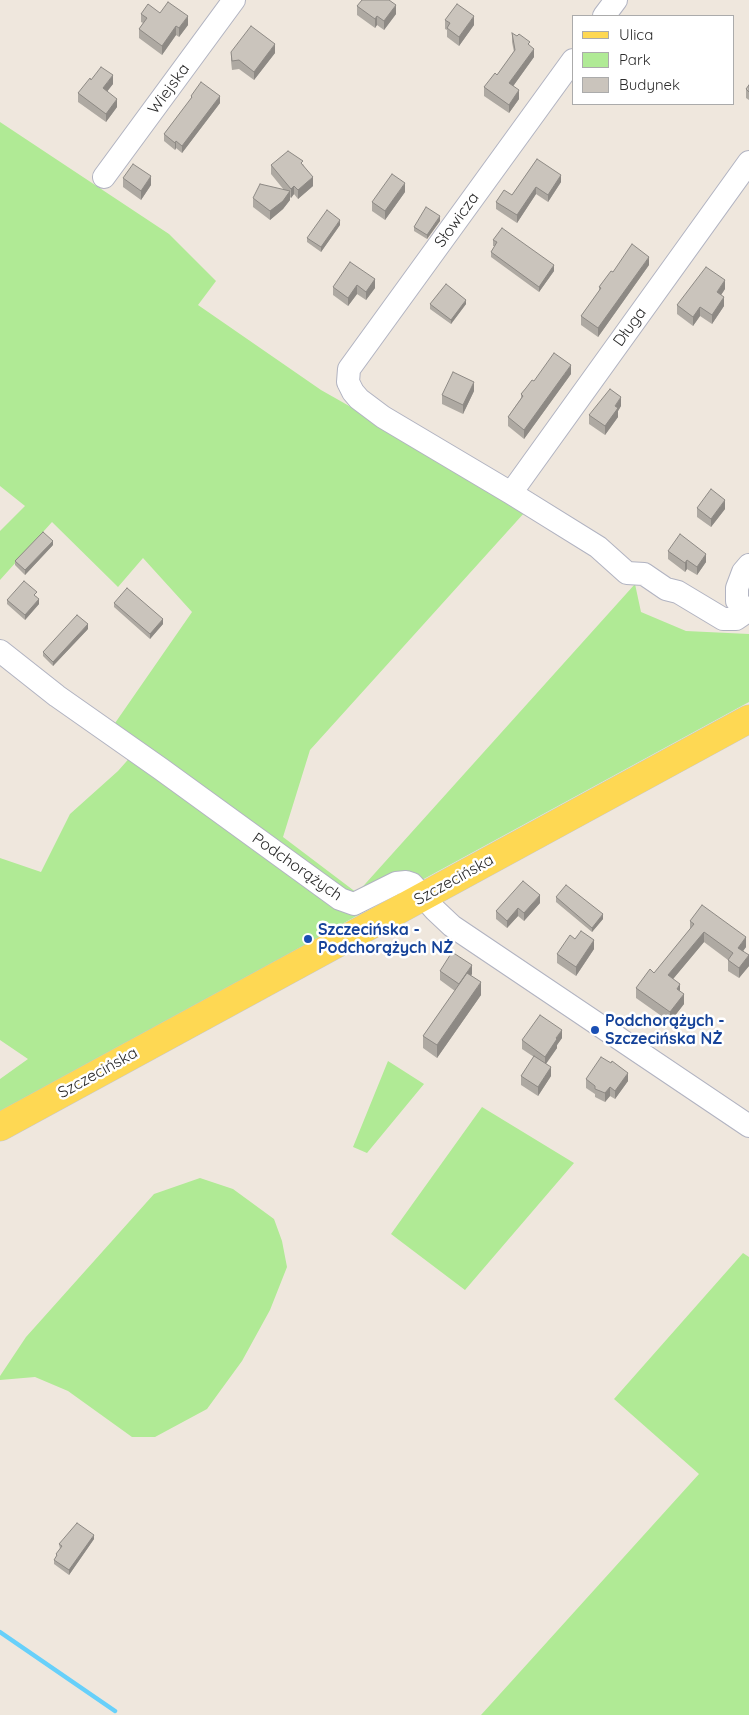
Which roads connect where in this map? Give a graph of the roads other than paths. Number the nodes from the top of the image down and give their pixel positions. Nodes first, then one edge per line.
1 (234, 0) edge
2 (616, 0) edge
3 (605, 15) edge
4 (572, 61) edge
5 (749, 162) edge
6 (104, 177) dead end
7 (511, 493) junction
8 (749, 564) edge
9 (749, 611) edge
10 (0, 651) edge
11 (749, 719) edge
12 (423, 897) junction
13 (749, 1126) edge
14 (0, 1127) edge

1 - 6 street, Wiejska
2 - 3 street
4 - 7 street, Słowicza
5 - 7 street, Długa
7 - 9 street
8 - 9 street
10 - 12 street, Podchorążych
11 - 12 main road, Szczecińska
12 - 13 street, Podchorążych
12 - 14 main road, Szczecińska

